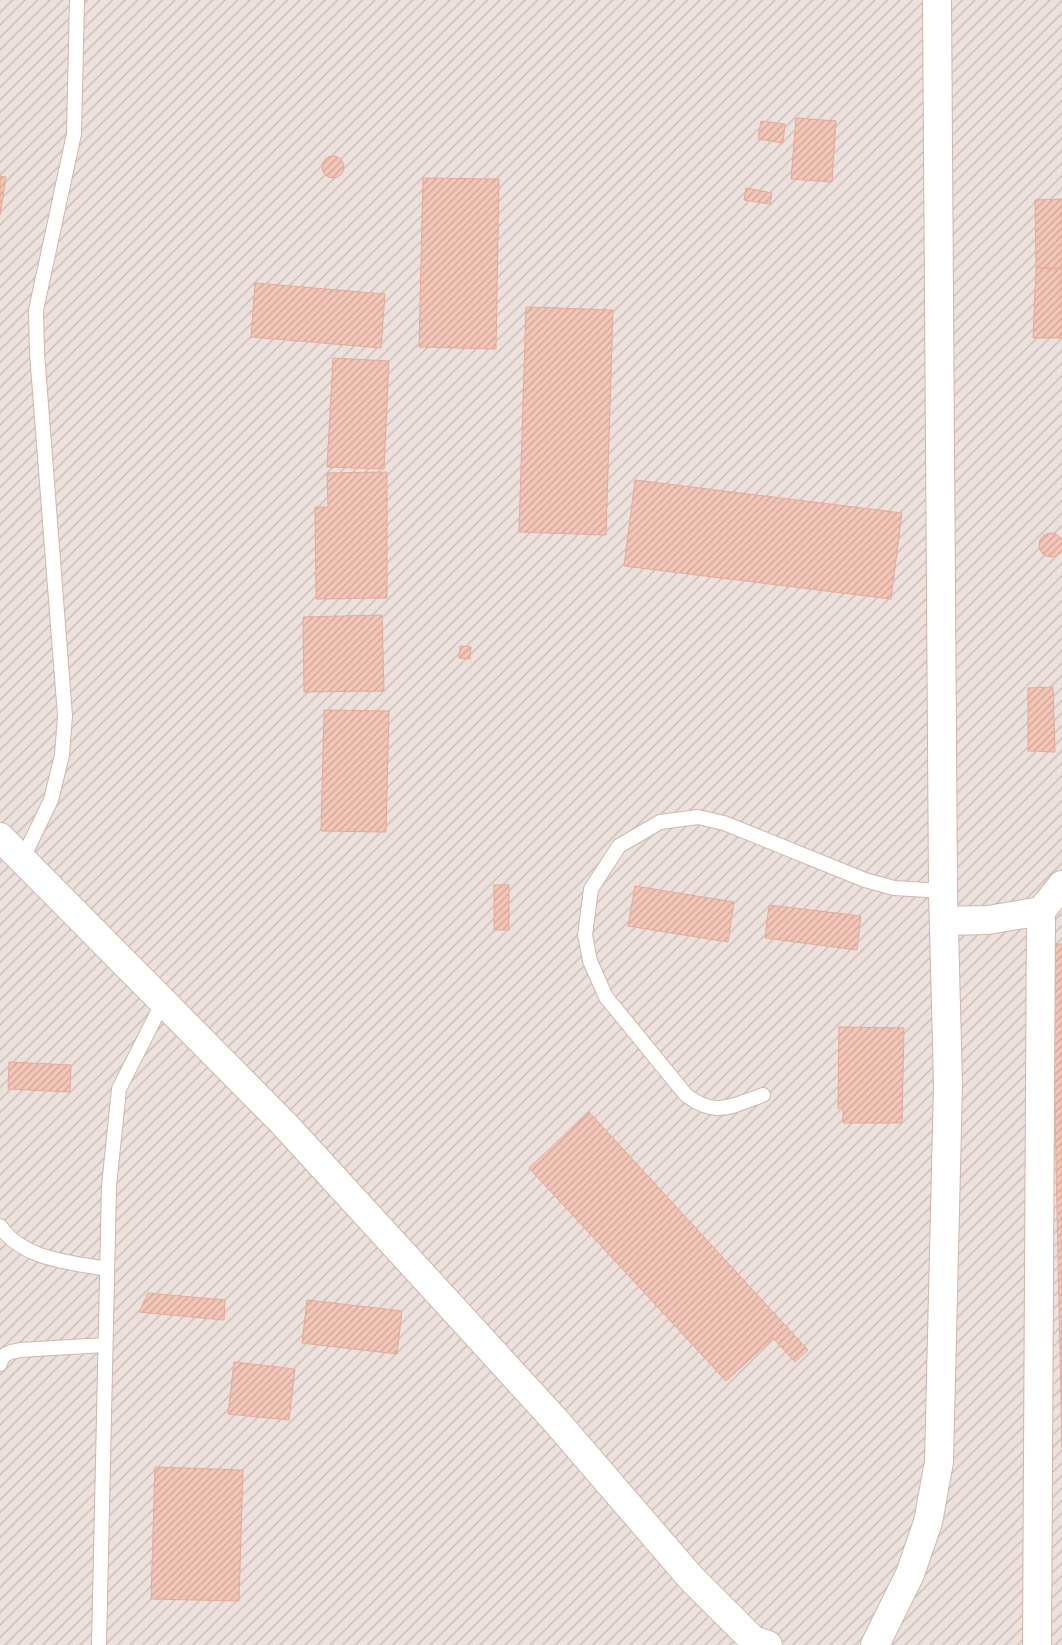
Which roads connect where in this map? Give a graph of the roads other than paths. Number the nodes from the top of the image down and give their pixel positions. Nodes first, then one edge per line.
1 (77, 0) edge
2 (937, 0) edge
3 (0, 837) edge
4 (22, 860) junction
5 (1062, 885) edge
6 (943, 891) junction
7 (1041, 911) junction
8 (944, 921) junction
9 (163, 1002) junction
10 (763, 1095) dead end
11 (0, 1226) edge
12 (107, 1269) junction
13 (105, 1345) junction
14 (0, 1364) edge
15 (99, 1645) edge
16 (768, 1645) edge
17 (875, 1645) edge
18 (1037, 1645) edge

1 - 4 lane
2 - 6 street
3 - 4 street
4 - 9 street
5 - 7 street
6 - 8 street
6 - 10 lane
7 - 8 street
7 - 18 street
8 - 17 street
9 - 12 lane
9 - 16 street
11 - 12 lane
12 - 13 lane
13 - 14 lane
13 - 15 lane

